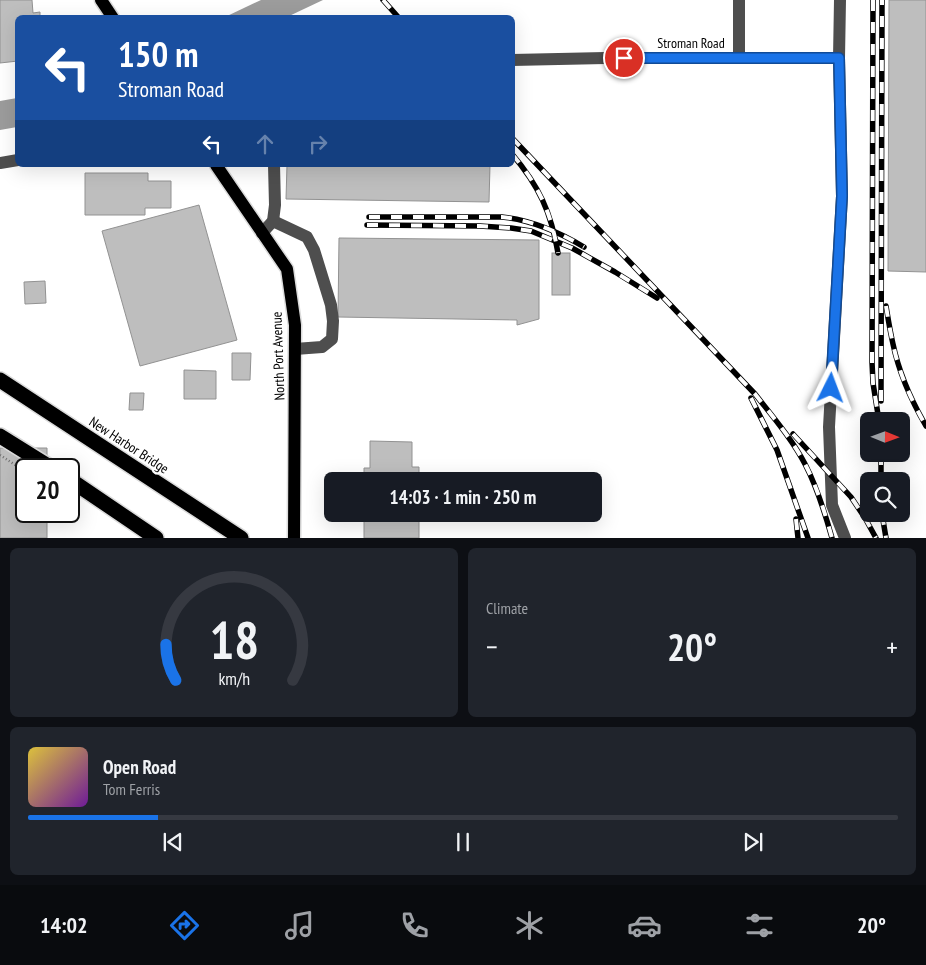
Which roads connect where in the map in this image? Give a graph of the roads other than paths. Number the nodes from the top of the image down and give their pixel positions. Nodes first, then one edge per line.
1 (101, 0) edge
2 (739, 0) edge
3 (840, 0) edge
4 (111, 15) edge
5 (739, 58) junction
6 (839, 58) junction
7 (515, 60) edge
8 (15, 160) edge
9 (0, 163) edge
10 (217, 167) edge
11 (274, 167) edge
12 (273, 221) junction
13 (262, 233) junction
14 (295, 348) junction
15 (0, 380) edge
16 (0, 436) edge
17 (35, 458) edge
18 (80, 486) edge
19 (156, 538) edge
20 (241, 538) edge
21 (294, 538) edge
22 (846, 538) edge

1 - 4 main road
2 - 5 street
3 - 6 street
5 - 6 street, Stroman Road
5 - 7 street, Stroman Road
6 - 22 street
8 - 9 street
10 - 13 main road, North Port Avenue
11 - 12 street
12 - 13 street
12 - 14 street
13 - 14 main road, North Port Avenue
14 - 21 main road, North Port Avenue
15 - 20 highway, New Harbor Bridge
16 - 17 highway
18 - 19 highway

